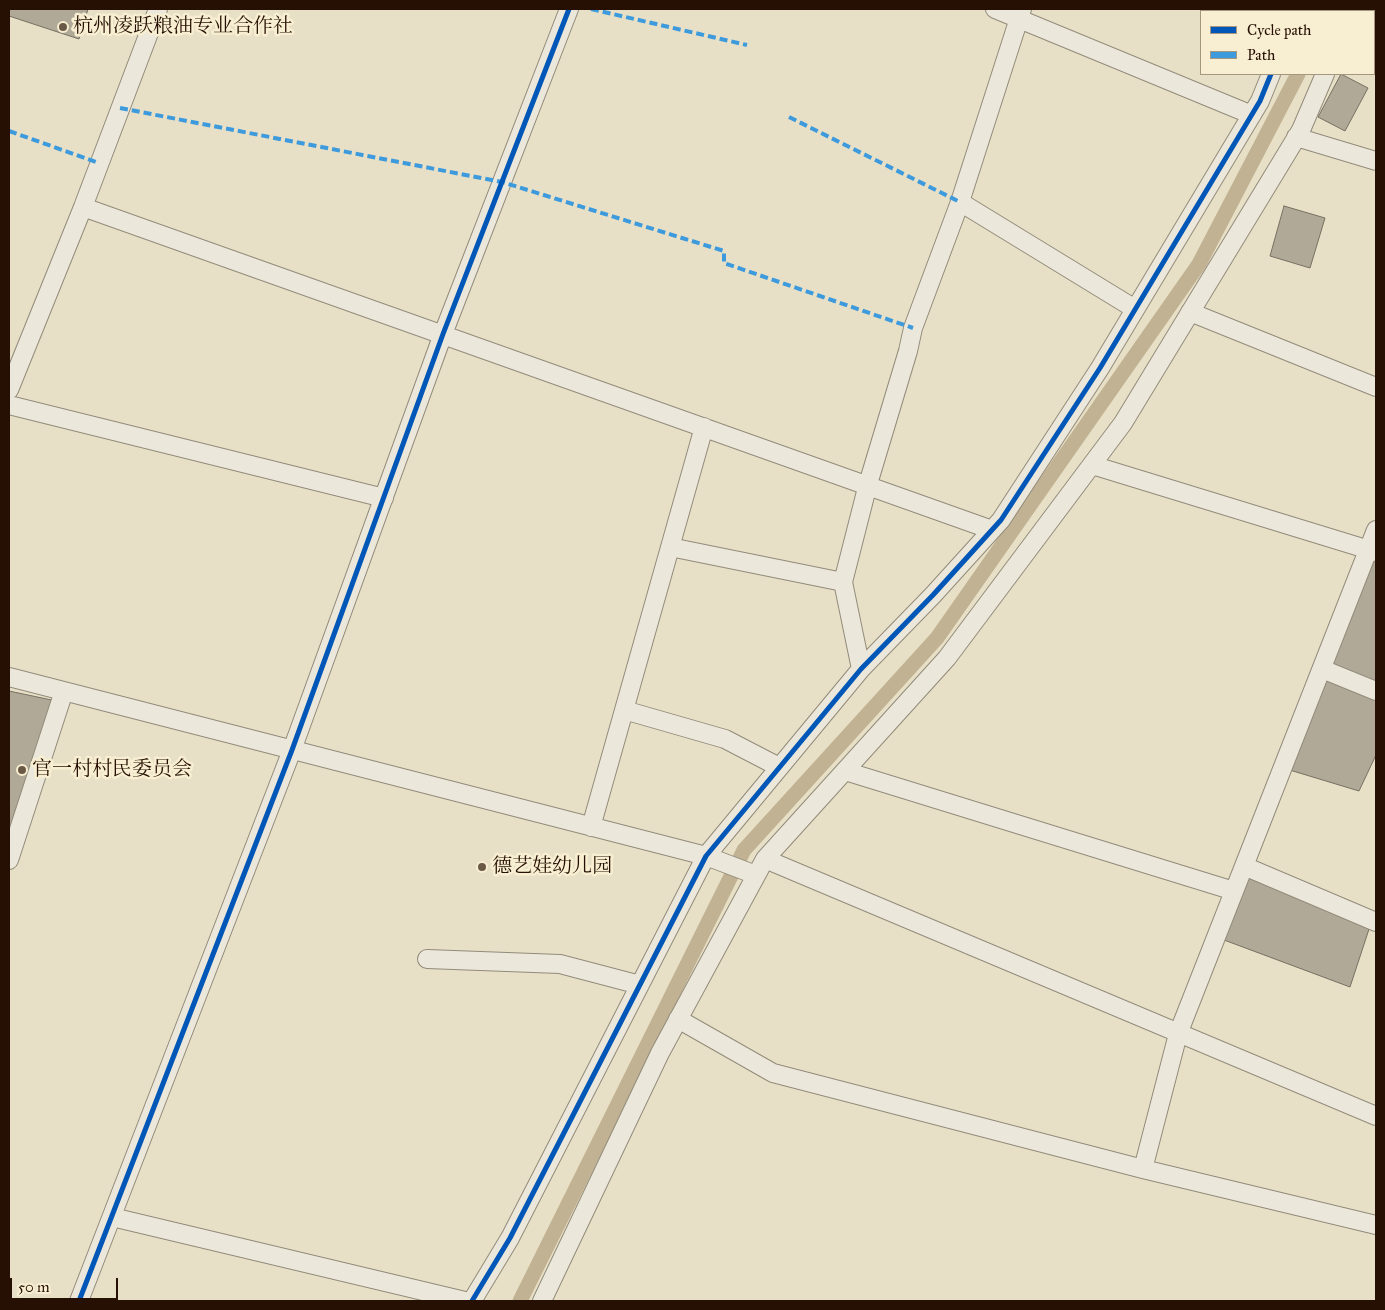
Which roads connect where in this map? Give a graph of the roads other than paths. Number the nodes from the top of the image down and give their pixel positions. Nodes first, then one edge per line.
1 (158, 9) edge
2 (569, 9) edge
3 (995, 9) edge
4 (1021, 13) edge
5 (1272, 75) edge
6 (1325, 75) edge
7 (1252, 115) junction
8 (1296, 137) junction
9 (1376, 161) edge
10 (960, 202) junction
11 (83, 207) junction
12 (1135, 309) junction
13 (1190, 312) junction
14 (443, 334) junction
15 (1376, 387) edge
16 (9, 390) edge
17 (9, 405) edge
18 (704, 426) junction
19 (1092, 464) junction
20 (868, 484) junction
21 (384, 498) junction
22 (992, 530) junction
23 (1376, 530) edge
24 (670, 547) junction
25 (1372, 551) edge
26 (844, 582) junction
27 (861, 668) junction
28 (1322, 669) junction
29 (9, 678) edge
30 (1376, 691) edge
31 (64, 692) junction
32 (624, 710) junction
33 (292, 750) junction
34 (779, 767) junction
35 (845, 771) junction
36 (591, 827) junction
37 (706, 856) junction
38 (9, 860) edge
39 (765, 860) junction
40 (1244, 866) junction
41 (756, 875) junction
42 (1234, 890) junction
43 (1376, 922) edge
44 (427, 959) dead end
45 (640, 985) junction
46 (678, 1019) junction
47 (1178, 1034) junction
48 (1376, 1116) edge
49 (1143, 1169) junction
50 (112, 1217) junction
51 (1376, 1225) edge
52 (80, 1301) edge
53 (466, 1301) edge
54 (472, 1301) edge
55 (542, 1301) edge

1 - 11 street
2 - 14 street
3 - 4 street
4 - 7 street
4 - 10 street
5 - 7 street
6 - 8 street
7 - 12 street
8 - 9 street
8 - 13 street
10 - 12 street
10 - 20 street
11 - 14 street
11 - 16 street
12 - 22 street
13 - 15 street
13 - 19 street
14 - 18 street
14 - 21 street
17 - 21 street
18 - 20 street
18 - 24 street
19 - 25 street
19 - 35 street
20 - 22 street
20 - 26 street
21 - 33 street
22 - 27 street
23 - 25 street
24 - 26 street
24 - 32 street
25 - 28 street
26 - 27 street
27 - 34 street
28 - 30 street
28 - 40 street
29 - 31 street
31 - 33 street
31 - 38 street
32 - 34 street
32 - 36 street
33 - 36 street
33 - 50 street
34 - 37 street
35 - 39 street
35 - 42 street
36 - 37 street
37 - 41 street
37 - 45 street
39 - 41 street
39 - 47 street
40 - 42 street
40 - 43 street
41 - 46 street
42 - 47 street
44 - 45 street
45 - 54 street
46 - 49 street
46 - 55 street
47 - 48 street
47 - 49 street
49 - 51 street
50 - 52 street
50 - 53 street

